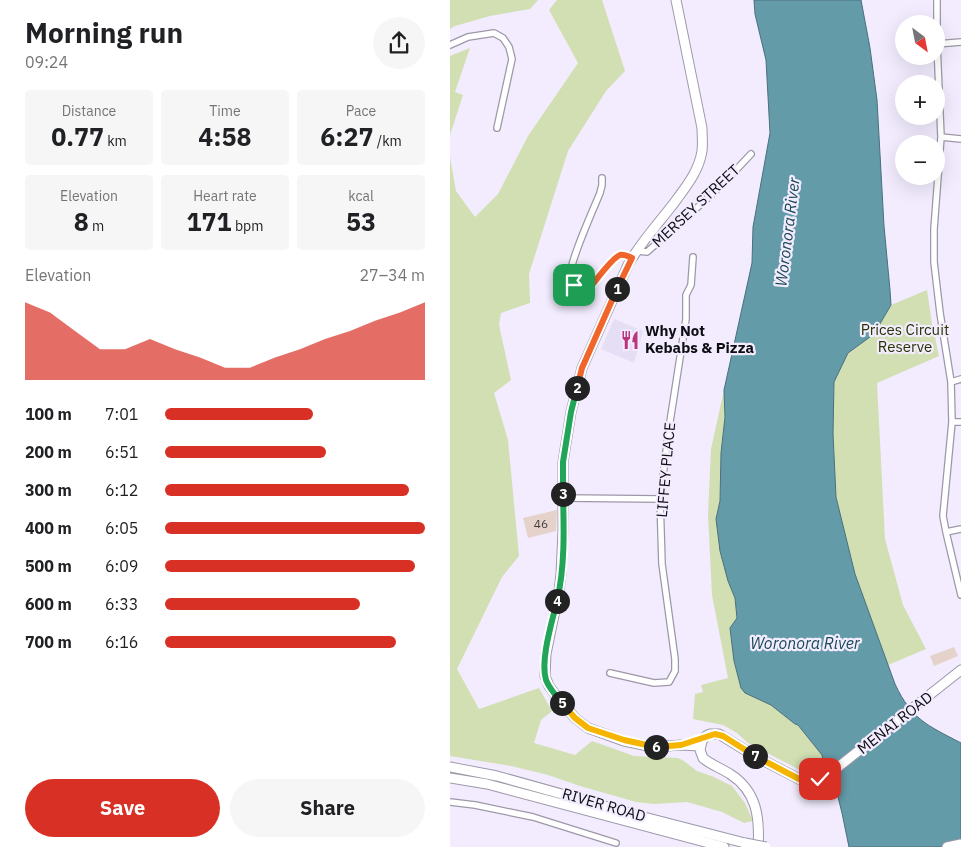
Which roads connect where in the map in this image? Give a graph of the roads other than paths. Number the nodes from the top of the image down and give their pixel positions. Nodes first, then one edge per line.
1 (676, 0) edge
2 (936, 0) edge
3 (936, 15) edge
4 (961, 42) edge
5 (945, 43) edge
6 (450, 45) edge
7 (938, 65) edge
8 (497, 128) dead end
9 (941, 135) edge
10 (945, 137) edge
11 (961, 139) edge
12 (751, 154) dead end
13 (602, 178) dead end
14 (937, 185) edge
15 (635, 254) junction
16 (693, 258) dead end
17 (961, 379) edge
18 (951, 382) junction
19 (952, 422) junction
20 (961, 422) edge
21 (563, 498) junction
22 (660, 499) junction
23 (961, 529) edge
24 (946, 532) junction
25 (961, 595) edge
26 (961, 670) edge
27 (610, 673) dead end
28 (706, 736) junction
29 (681, 745) junction
30 (700, 746) junction
31 (703, 758) junction
32 (450, 767) edge
33 (450, 778) edge
34 (450, 802) edge
35 (699, 841) junction
36 (616, 843) dead end
37 (961, 844) edge
38 (707, 847) edge
39 (724, 847) edge
40 (758, 847) edge
41 (766, 847) edge
42 (947, 847) edge

1 - 15 street
2 - 3 street
4 - 5 street
6 - 8 street
7 - 9 street
10 - 11 street
12 - 15 street, MERSEY STREET
13 - 15 street, MERSEY STREET
14 - 18 street
15 - 21 street
16 - 22 street, LIFFEY PLACE
17 - 18 street
18 - 19 street
19 - 20 street
19 - 24 street
21 - 22 street
21 - 29 street
22 - 27 street, LIFFEY PLACE
23 - 24 street
24 - 25 street
26 - 28 street, MENAI ROAD
28 - 29 street
28 - 30 street
29 - 30 street
29 - 31 street
30 - 31 street
31 - 40 street
32 - 41 street, RIVER ROAD, bridge
33 - 35 street, RIVER ROAD
34 - 36 street
35 - 38 street
35 - 39 street, RIVER ROAD
37 - 42 street

